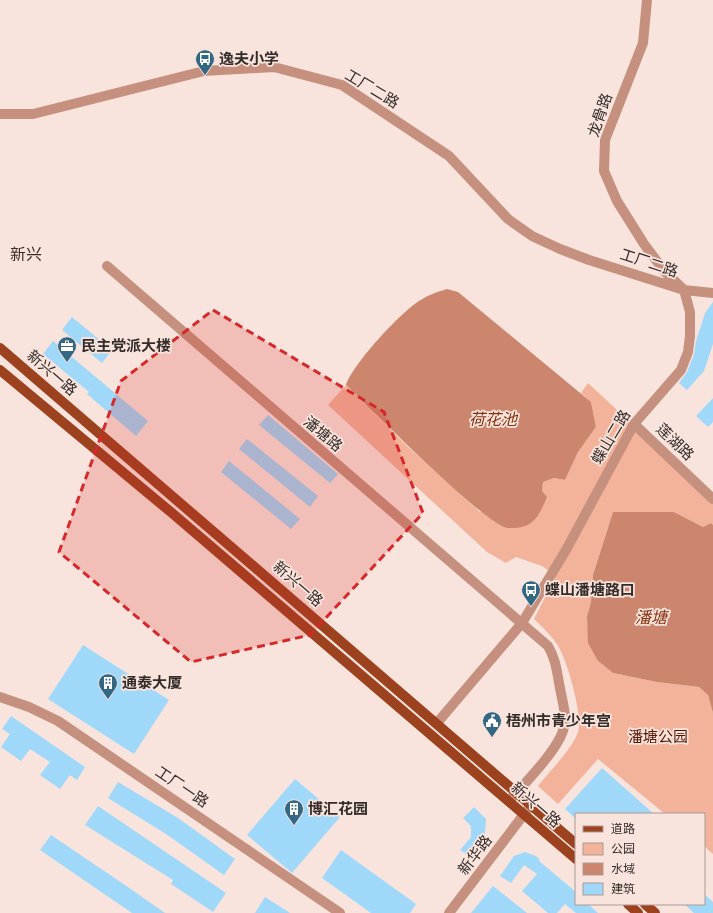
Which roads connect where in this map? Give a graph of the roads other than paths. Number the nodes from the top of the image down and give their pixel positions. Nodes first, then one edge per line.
1 (647, 0) edge
2 (0, 114) edge
3 (106, 266) dead end
4 (684, 290) junction
5 (713, 293) edge
6 (0, 348) edge
7 (0, 370) edge
8 (634, 424) junction
9 (713, 500) edge
10 (522, 623) junction
11 (0, 696) edge
12 (437, 723) junction
13 (517, 792) junction
14 (509, 801) junction
15 (531, 805) junction
16 (524, 814) junction
17 (575, 843) edge
18 (575, 858) edge
19 (629, 905) edge
20 (646, 905) edge
21 (340, 913) edge
22 (450, 913) edge
23 (638, 913) edge
24 (655, 913) edge

1 - 4 street, 龙骨路
2 - 4 street, 工厂二路
3 - 10 street, 潘塘路
4 - 5 street
4 - 8 street, 蝶山二路
6 - 12 main road, 新兴一路
7 - 14 main road, 新兴一路
8 - 9 street, 莲湖路
8 - 10 street, 蝶山二路
10 - 12 street, 蝶山二路
10 - 13 street
11 - 21 street, 工厂一路
12 - 13 main road, 新兴一路
13 - 14 street
13 - 15 main road, 新兴一路
14 - 16 main road, 新兴一路
15 - 16 street, 新华路
15 - 17 main road, 新兴一路
16 - 18 main road, 新兴一路
16 - 22 street, 新华路
19 - 23 main road
20 - 24 main road

